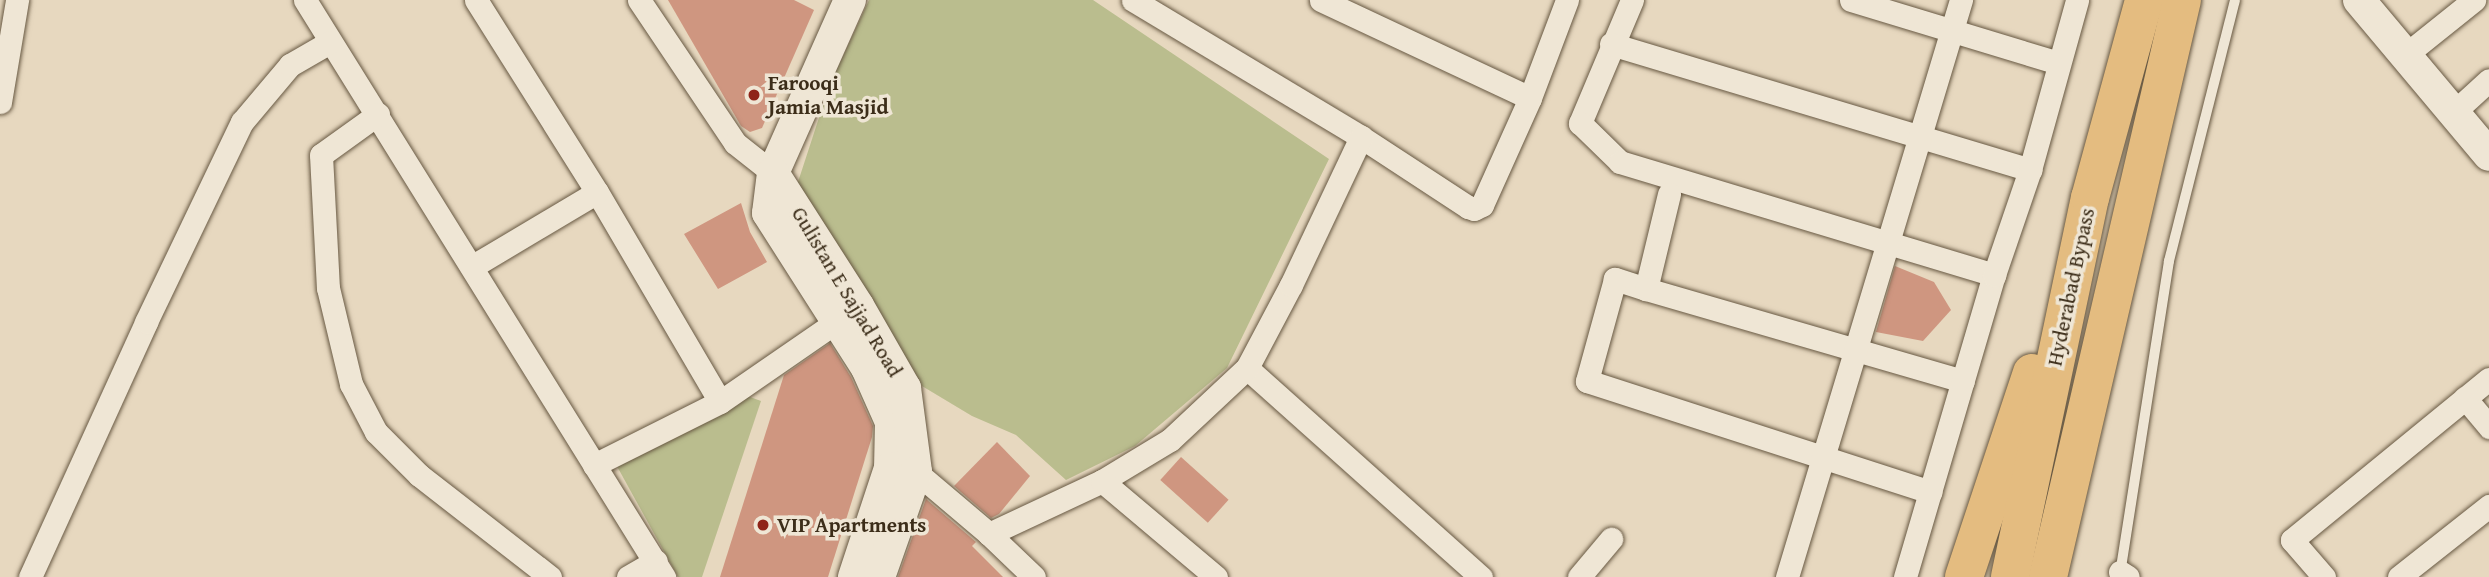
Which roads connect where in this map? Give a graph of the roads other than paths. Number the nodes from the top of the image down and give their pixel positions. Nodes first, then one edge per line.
1 (17, 0) edge
2 (304, 0) edge
3 (476, 0) edge
4 (639, 0) edge
5 (850, 0) edge
6 (1133, 0) edge
7 (1567, 0) edge
8 (1632, 0) edge
9 (1851, 0) edge
10 (1961, 0) edge
11 (2077, 0) edge
12 (2144, 0) edge
13 (2182, 0) edge
14 (2235, 0) edge
15 (2359, 0) edge
16 (2470, 1) edge
17 (1330, 2) edge
18 (1951, 32) junction
19 (330, 43) junction
20 (1611, 44) junction
21 (2404, 56) junction
22 (2059, 63) junction
23 (2489, 80) edge
24 (1530, 98) junction
25 (0, 102) edge
26 (2454, 111) junction
27 (377, 114) junction
28 (1361, 137) junction
29 (1919, 139) junction
30 (2489, 155) edge
31 (2030, 170) junction
32 (773, 173) junction
33 (597, 192) junction
34 (1669, 194) dead end
35 (2090, 198) junction
36 (1887, 245) junction
37 (473, 266) junction
38 (1994, 275) junction
39 (1646, 289) junction
40 (848, 314) junction
41 (1855, 352) junction
42 (1247, 368) junction
43 (2489, 379) edge
44 (1963, 382) junction
45 (2465, 398) junction
46 (720, 402) junction
47 (2489, 427) edge
48 (1823, 458) junction
49 (594, 465) junction
50 (916, 472) junction
51 (1102, 481) junction
52 (1931, 492) junction
53 (2489, 506) edge
54 (989, 534) junction
55 (1611, 539) dead end
56 (660, 569) edge
57 (2123, 575) edge
58 (30, 577) edge
59 (550, 577) edge
60 (628, 577) edge
61 (854, 577) edge
62 (878, 577) edge
63 (1034, 577) edge
64 (1216, 577) edge
65 (1481, 577) edge
66 (1579, 577) edge
67 (1787, 577) edge
68 (1905, 577) edge
69 (1964, 577) edge
70 (2010, 577) edge
71 (2048, 577) edge
72 (2324, 577) edge
73 (2399, 577) edge

1 - 25 street
2 - 19 street
3 - 33 street
4 - 32 street
5 - 32 street
6 - 28 street
7 - 24 street
8 - 20 street
9 - 18 street
10 - 18 street
11 - 22 street
12 - 35 highway, Hyderabad Bypass
13 - 71 highway, Hyderabad Bypass
14 - 57 lane
15 - 21 street
16 - 21 street
17 - 24 street
18 - 22 street
18 - 29 street
19 - 27 street
19 - 58 street
20 - 29 street
20 - 36 street
21 - 26 street
22 - 31 street
23 - 26 street
24 - 28 street
26 - 30 street
27 - 37 street
27 - 59 street
28 - 42 street
29 - 31 street
29 - 36 street
31 - 38 street
32 - 40 street, Gulistan E Sajjad Road
33 - 37 street
33 - 46 street
34 - 39 street
35 - 69 highway
35 - 70 highway, Hyderabad Bypass
36 - 38 street
36 - 41 street
37 - 49 street
38 - 44 street
39 - 41 street
39 - 48 street
40 - 46 street
40 - 50 street, Gulistan E Sajjad Road
40 - 61 street, Gulistan E Sajjad Road
41 - 44 street
41 - 48 street
42 - 51 street
42 - 65 street
43 - 45 street
44 - 52 street
45 - 47 street
45 - 72 street
46 - 49 street
48 - 52 street
48 - 67 street
49 - 56 street
50 - 54 street
50 - 62 street, Gulistan E Sajjad Road
51 - 54 street
51 - 64 street
52 - 68 street
53 - 73 street
54 - 63 street
55 - 66 street
56 - 60 street

